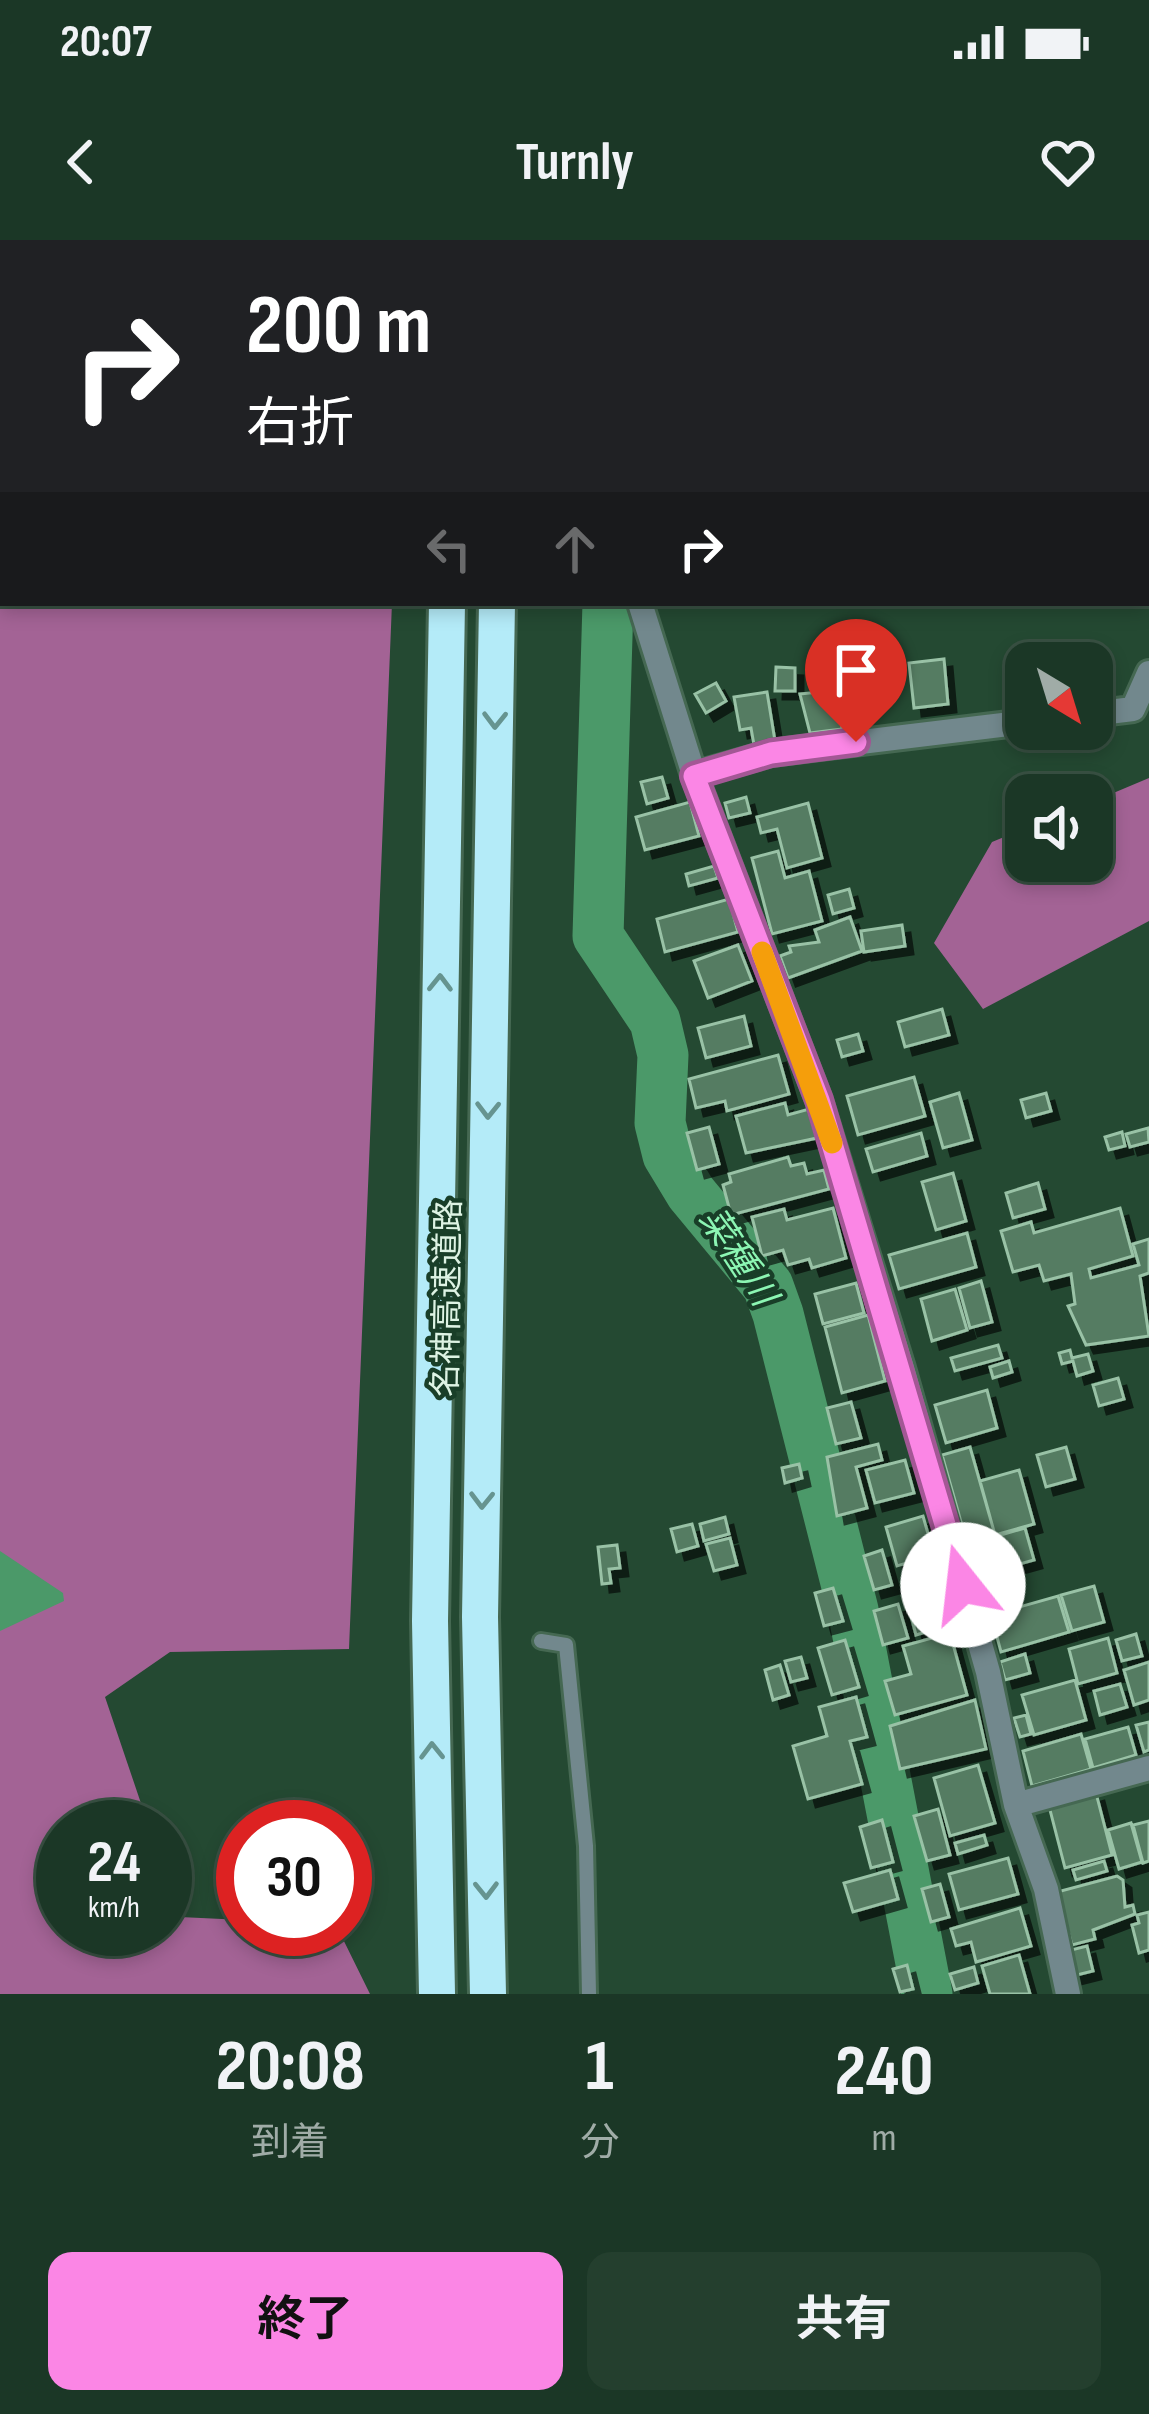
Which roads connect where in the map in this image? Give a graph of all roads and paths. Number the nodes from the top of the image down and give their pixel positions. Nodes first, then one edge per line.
1 (447, 606) edge
2 (497, 606) edge
3 (641, 606) edge
4 (1149, 673) edge
5 (1113, 711) edge
6 (1005, 725) edge
7 (694, 776) junction
8 (541, 1641) dead end
9 (1149, 1768) edge
10 (1016, 1805) junction
11 (437, 1994) edge
12 (488, 1994) edge
13 (589, 1994) edge
14 (1069, 1994) edge

11 -> 1 highway, 名神高速道路
2 -> 12 highway, 名神高速道路
3 - 7 street
4 - 5 street
6 - 7 street
7 - 10 street
8 - 13 lane
9 - 10 street
10 - 14 street

